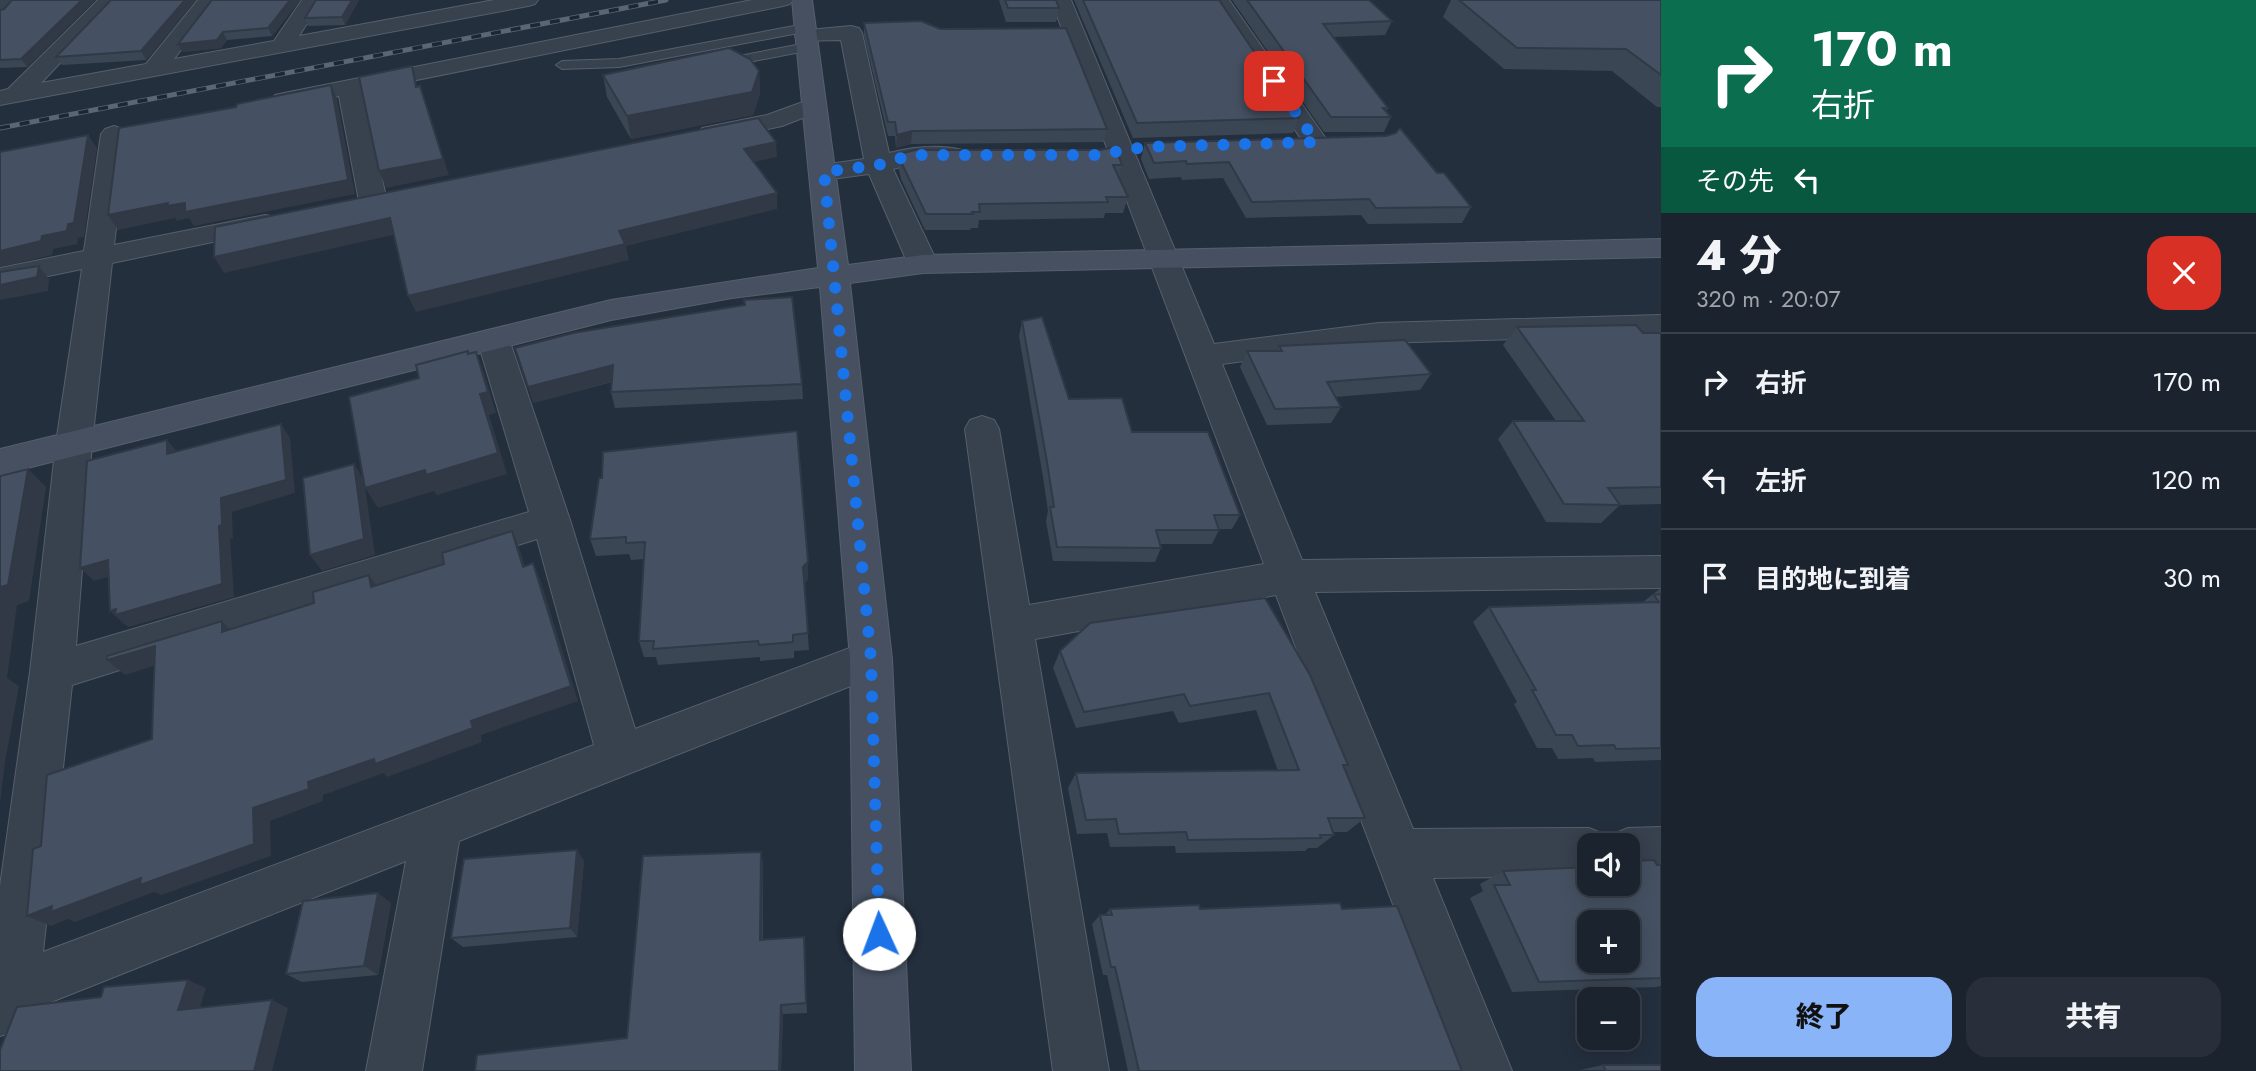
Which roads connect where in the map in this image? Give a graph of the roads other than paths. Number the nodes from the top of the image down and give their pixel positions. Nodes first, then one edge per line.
1 (12, 0) edge
2 (110, 0) edge
3 (209, 0) edge
4 (312, 0) edge
5 (528, 0) edge
6 (783, 0) edge
7 (802, 0) edge
8 (1062, 0) edge
9 (1219, 0) edge
10 (496, 3) edge
11 (0, 11) edge
12 (1047, 31) edge
13 (1074, 31) junction
14 (806, 37) junction
15 (281, 46) junction
16 (562, 65) dead end
17 (711, 65) edge
18 (155, 68) junction
19 (349, 87) junction
20 (9, 96) edge
21 (258, 106) edge
22 (814, 106) junction
23 (114, 134) dead end
24 (679, 139) edge
25 (1289, 143) edge
26 (977, 155) edge
27 (878, 165) junction
28 (824, 172) junction
29 (400, 196) edge
30 (373, 201) junction
31 (345, 207) edge
32 (291, 218) edge
33 (1661, 248) edge
34 (99, 257) junction
35 (1167, 258) junction
36 (923, 264) junction
37 (0, 277) edge
38 (832, 277) junction
39 (1661, 325) edge
40 (493, 339) junction
41 (1202, 356) junction
42 (982, 429) dead end
43 (74, 443) junction
44 (0, 462) edge
45 (551, 520) junction
46 (1661, 572) edge
47 (1289, 576) junction
48 (1014, 625) junction
49 (871, 659) junction
50 (52, 672) junction
51 (620, 756) junction
52 (437, 827) junction
53 (1577, 852) edge
54 (1640, 852) edge
55 (1661, 852) edge
56 (1399, 854) junction
57 (4, 1001) edge
58 (394, 1071) edge
59 (883, 1071) edge
60 (1081, 1071) edge
61 (1484, 1071) edge

1 - 11 street
2 - 20 street
3 - 18 street
4 - 15 street
5 - 10 street
6 - 19 street
7 - 14 street
8 - 13 street
9 - 25 street
10 - 15 street
12 - 13 street
13 - 35 street
14 - 16 lane
14 - 17 lane
14 - 22 street
14 - 27 street
15 - 18 street
18 - 20 street
19 - 21 street
19 - 30 street
22 - 24 street
22 - 28 street
23 - 34 street
26 - 27 street
27 - 28 street
27 - 36 street
28 - 38 street
29 - 30 street
30 - 31 street
32 - 34 street
33 - 35 street
34 - 37 street
34 - 43 street
35 - 36 street
35 - 41 street
36 - 38 street
38 - 40 street
38 - 49 street
39 - 41 street
40 - 43 street
40 - 45 street
41 - 47 street
42 - 48 street
43 - 44 street
43 - 50 street
45 - 50 street
45 - 51 street
46 - 47 street
47 - 48 street
47 - 56 street
48 - 60 street
49 - 51 street
49 - 59 street
50 - 57 street
51 - 52 street
52 - 57 street
52 - 58 street
53 - 56 street
54 - 55 street
56 - 61 street

